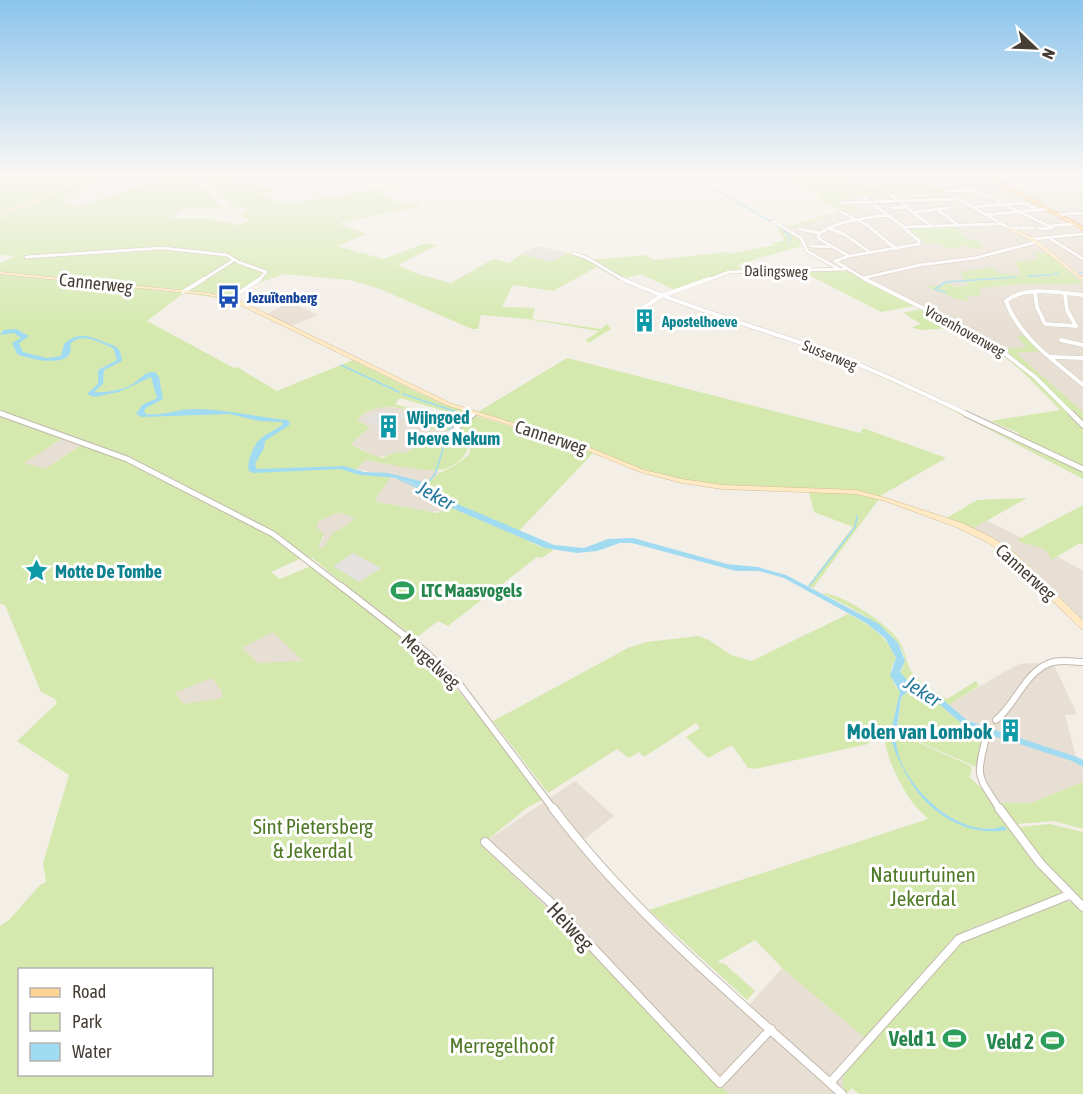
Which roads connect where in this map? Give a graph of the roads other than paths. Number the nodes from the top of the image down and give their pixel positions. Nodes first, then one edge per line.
1 (781, 226) edge
2 (833, 226) edge
3 (868, 226) edge
4 (930, 226) edge
5 (1004, 226) edge
6 (1050, 226) edge
7 (904, 227) joint
8 (827, 228) junction
9 (1009, 228) junction
10 (799, 229) dead end
11 (812, 231) junction
12 (820, 233) junction
13 (1083, 234) edge
14 (1051, 238) junction
15 (1035, 241) junction
16 (811, 246) dead end
17 (832, 247) junction
18 (896, 249) junction
19 (573, 253) dead end
20 (871, 253) junction
21 (849, 256) junction
22 (26, 257) dead end
23 (1083, 259) edge
24 (234, 260) junction
25 (843, 270) junction
26 (0, 273) edge
27 (863, 278) junction
28 (1083, 280) edge
29 (183, 292) junction
30 (1035, 293) junction
31 (1065, 294) junction
32 (1083, 295) edge
33 (661, 296) junction
34 (230, 298) junction
35 (644, 308) dead end
36 (1061, 340) dead end
37 (1083, 345) edge
38 (1050, 357) junction
39 (1083, 358) edge
40 (1083, 385) edge
41 (0, 412) edge
42 (474, 412) junction
43 (1083, 425) edge
44 (457, 432) dead end
45 (1083, 469) edge
46 (1083, 626) edge
47 (1083, 662) edge
48 (996, 720) dead end
49 (987, 738) dead end
50 (485, 842) dead end
51 (1069, 895) junction
52 (1083, 907) edge
53 (771, 1029) junction
54 (830, 1083) junction
55 (842, 1094) edge

1 - 25 street
2 - 8 street
3 - 18 street
4 - 7 street
5 - 9 street
6 - 9 street
7 - 18 street
8 - 11 street
8 - 12 street
8 - 20 street
9 - 15 main road
10 - 11 street
11 - 12 street
12 - 17 street
13 - 14 street
14 - 15 street
14 - 23 street
15 - 27 street
15 - 28 main road
16 - 17 street
17 - 21 street
18 - 20 street
19 - 33 street, Susserweg
20 - 21 street
21 - 25 street
22 - 24 street
24 - 29 street
24 - 34 street
25 - 27 street, Vroenhovenweg
25 - 33 street, Dalingsweg
26 - 29 main road, Cannerweg
27 - 43 street, Vroenhovenweg
29 - 34 main road, Cannerweg
30 - 31 street
30 - 31 street
30 - 38 street
31 - 32 street
33 - 35 street, Dalingsweg
33 - 45 street, Susserweg
34 - 42 main road, Cannerweg
36 - 37 street
38 - 39 street
38 - 40 street
41 - 53 street, Mergelweg
42 - 44 street
42 - 46 main road, Cannerweg
47 - 48 street
49 - 51 street
50 - 53 street, Heiweg
51 - 52 street
51 - 54 street
53 - 54 street, Mergelweg
54 - 55 street, Mergelweg

